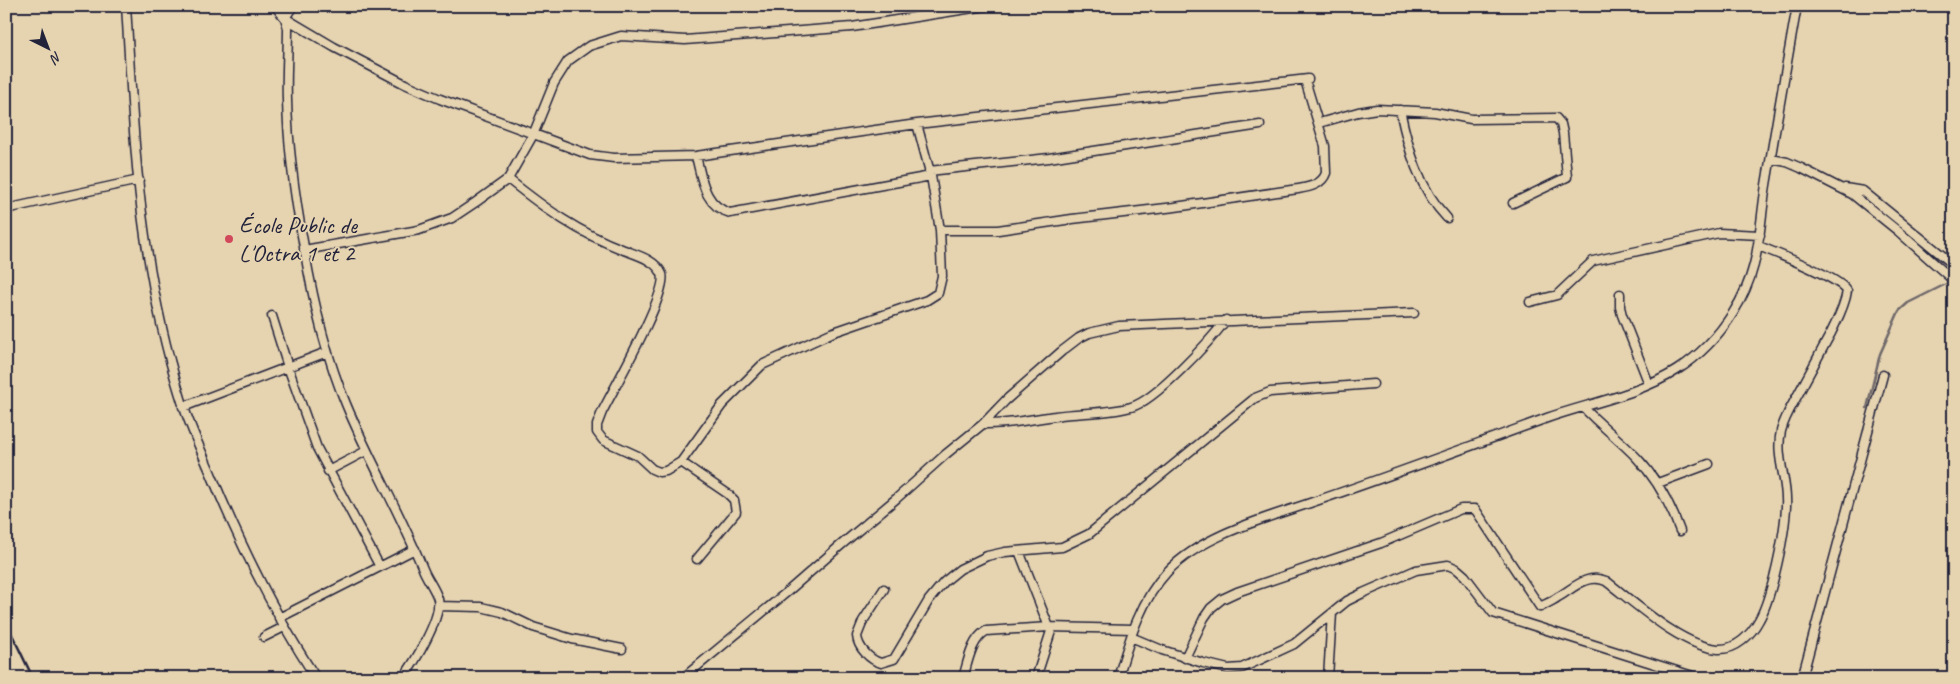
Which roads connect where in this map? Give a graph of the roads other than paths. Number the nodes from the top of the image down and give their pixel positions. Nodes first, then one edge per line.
1 (126, 6) edge
2 (275, 6) edge
3 (293, 6) edge
4 (986, 6) edge
5 (1797, 6) edge
6 (285, 18) junction
7 (1400, 110) junction
8 (1319, 123) junction
9 (917, 124) junction
10 (1260, 126) dead end
11 (533, 135) junction
12 (696, 156) junction
13 (1771, 159) junction
14 (930, 173) junction
15 (508, 179) junction
16 (139, 180) junction
17 (1843, 189) junction
18 (1513, 203) dead end
19 (6, 209) edge
20 (1447, 218) dead end
21 (940, 230) junction
22 (1760, 236) junction
23 (1759, 246) junction
24 (304, 250) junction
25 (1954, 265) edge
26 (1952, 279) edge
27 (1620, 294) dead end
28 (1530, 302) dead end
29 (1414, 312) dead end
30 (272, 316) dead end
31 (1226, 320) junction
32 (327, 352) junction
33 (288, 367) junction
34 (1883, 375) dead end
35 (1373, 384) dead end
36 (1649, 384) junction
37 (183, 406) junction
38 (1583, 407) junction
39 (984, 424) junction
40 (366, 451) junction
41 (681, 462) junction
42 (1709, 464) dead end
43 (328, 471) junction
44 (1658, 483) junction
45 (1680, 531) dead end
46 (415, 549) junction
47 (1019, 551) junction
48 (697, 559) dead end
49 (380, 567) junction
50 (884, 589) dead end
51 (438, 606) junction
52 (1332, 613) junction
53 (279, 618) junction
54 (284, 627) junction
55 (1051, 627) junction
56 (1132, 633) junction
57 (264, 637) dead end
58 (622, 649) dead end
59 (1185, 658) junction
60 (313, 677) edge
61 (403, 678) edge
62 (683, 678) edge
63 (963, 678) edge
64 (1036, 678) edge
65 (1118, 678) edge
66 (1328, 678) edge
67 (1699, 678) edge
68 (1802, 678) edge

1 - 16 street
2 - 6 street
3 - 6 street
4 - 11 street
5 - 13 street
6 - 11 street
6 - 24 street
7 - 8 street
7 - 18 street
7 - 20 street
8 - 9 street
8 - 21 street
9 - 12 street
9 - 14 street
10 - 14 street
11 - 12 street
11 - 15 street
12 - 14 street
13 - 17 street
13 - 22 street
14 - 21 street
15 - 24 street
15 - 41 street
16 - 19 street
16 - 37 street
17 - 25 street
17 - 26 street
21 - 41 street
22 - 23 street
22 - 28 street
23 - 36 street
23 - 59 street
24 - 32 street
27 - 36 street
29 - 31 street
30 - 33 street
31 - 39 street
31 - 39 street
32 - 33 street
32 - 40 street
33 - 37 street
33 - 43 street
34 - 68 street
35 - 47 street
36 - 38 street
37 - 53 street
38 - 44 street
38 - 56 street
39 - 62 street
40 - 43 street
40 - 46 street
41 - 48 street
42 - 44 street
43 - 49 street
44 - 45 street
46 - 49 street
46 - 51 street
47 - 50 street
47 - 55 street
49 - 53 street
51 - 58 street
51 - 61 street
52 - 59 street
52 - 66 street
52 - 67 street
53 - 54 street
54 - 57 street
54 - 60 street
55 - 56 street
55 - 63 street
55 - 64 street
56 - 59 street
56 - 65 street

